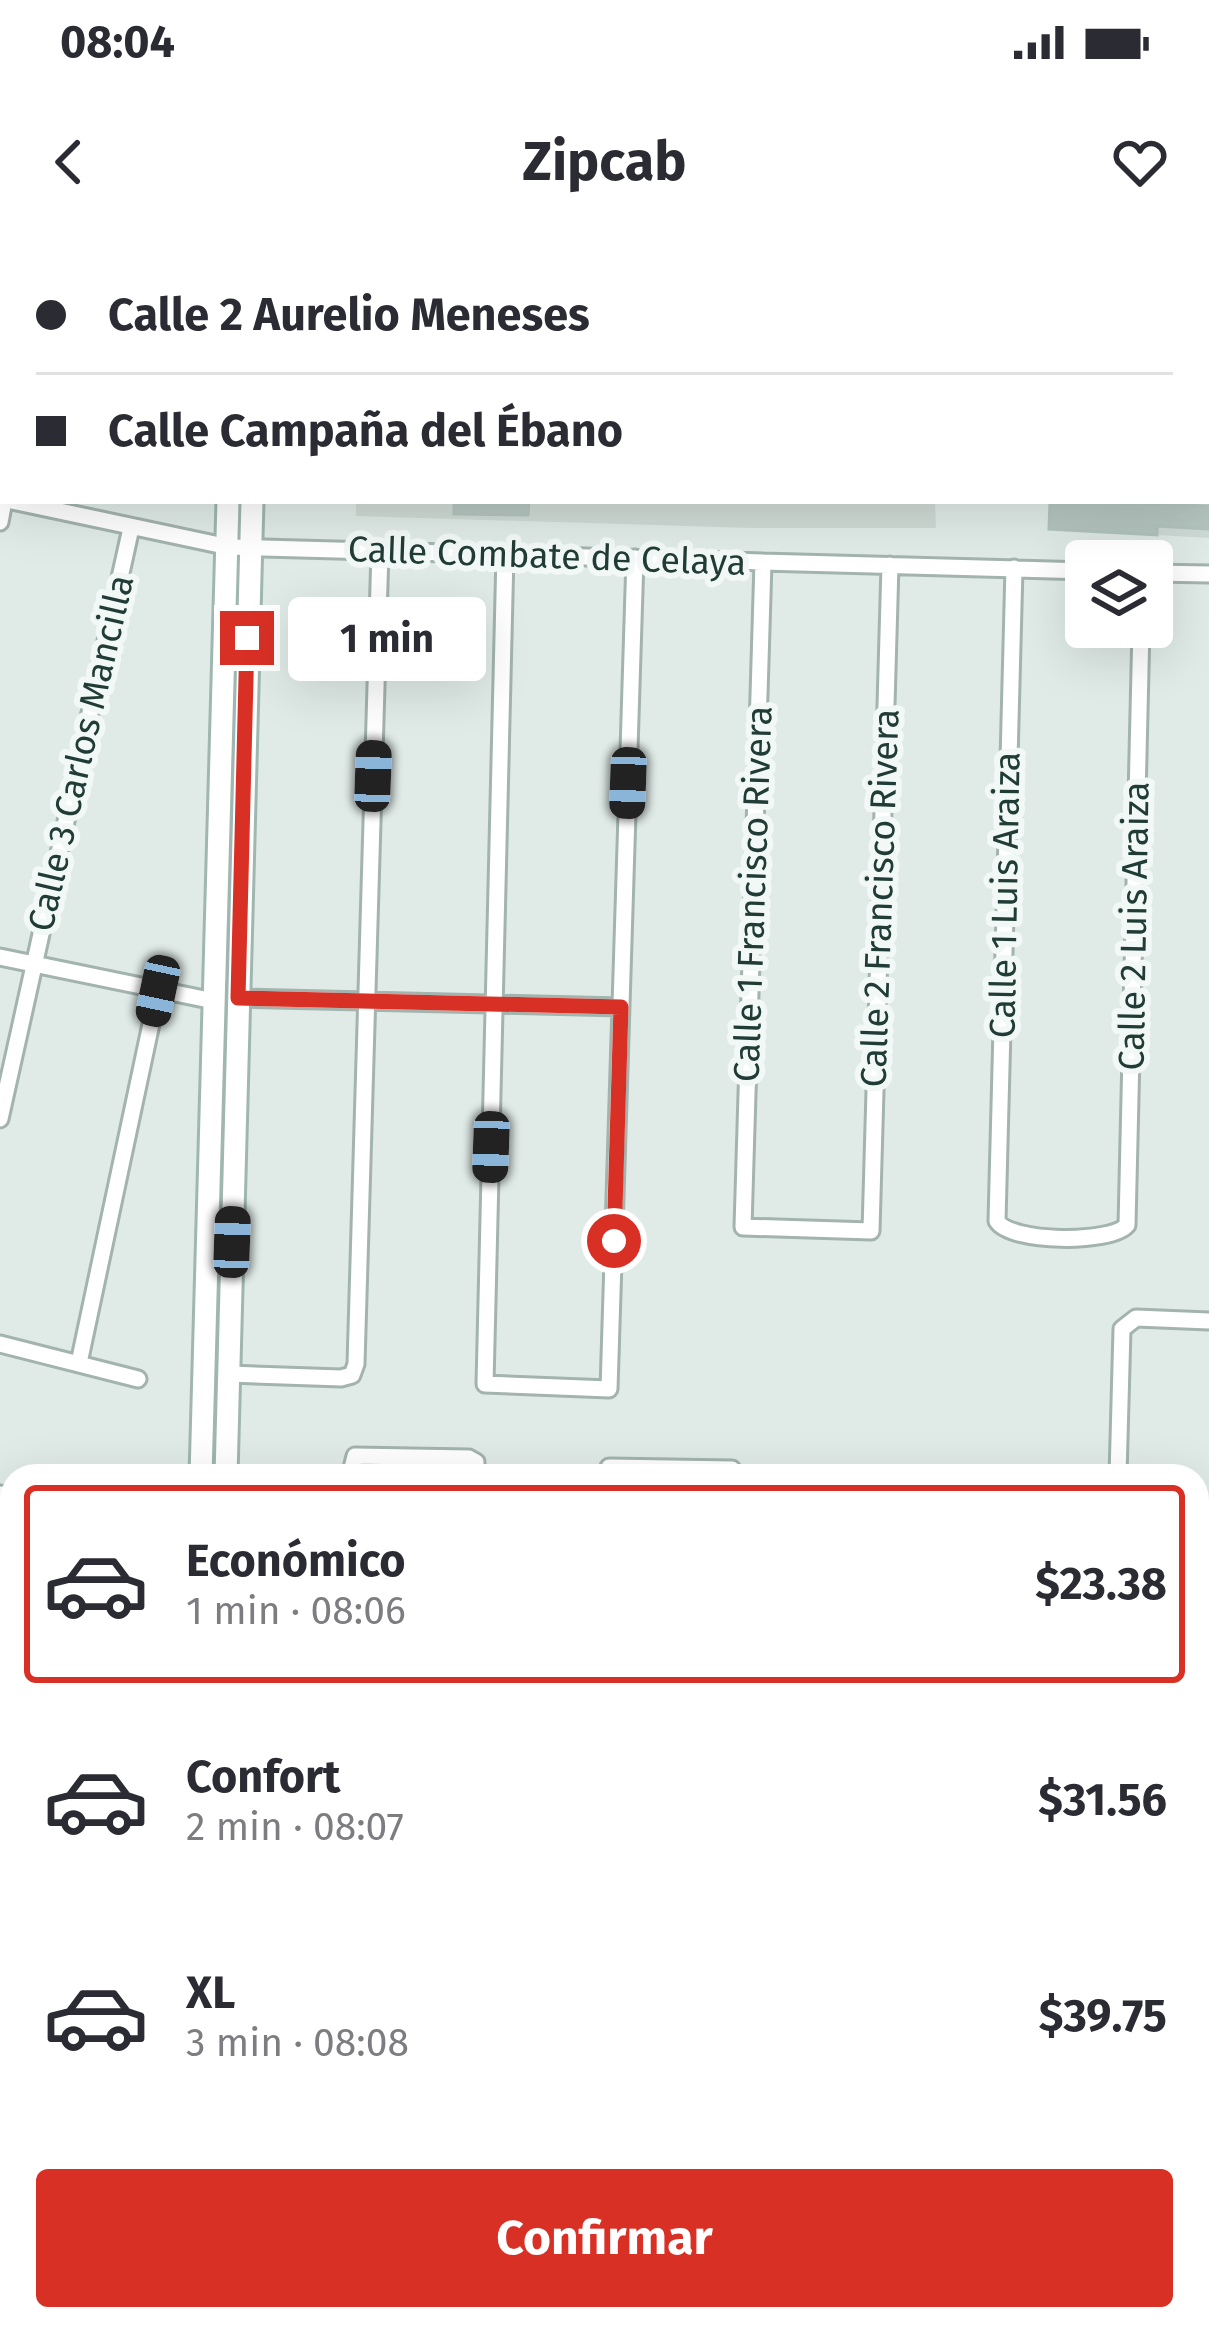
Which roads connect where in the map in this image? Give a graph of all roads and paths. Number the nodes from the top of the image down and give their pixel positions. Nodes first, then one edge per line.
1 (23, 504) edge
2 (229, 504) edge
3 (251, 504) edge
4 (131, 528) junction
5 (239, 547) junction
6 (380, 551) junction
7 (505, 554) junction
8 (635, 558) junction
9 (763, 562) junction
10 (890, 565) junction
11 (1014, 568) junction
12 (1065, 570) edge
13 (1173, 573) edge
14 (1209, 574) edge
15 (1141, 648) edge
16 (0, 956) edge
17 (33, 964) junction
18 (158, 991) junction
19 (238, 998) junction
20 (214, 1001) junction
21 (367, 1001) junction
22 (495, 1004) junction
23 (621, 1007) junction
24 (0, 1119) edge
25 (208, 1197) junction
26 (233, 1197) junction
27 (1127, 1225) joint
28 (871, 1231) joint
29 (1209, 1321) edge
30 (0, 1344) edge
31 (79, 1363) junction
32 (229, 1375) junction
33 (138, 1379) dead end
34 (200, 1464) edge
35 (226, 1464) edge
36 (352, 1464) edge
37 (476, 1464) edge
38 (1118, 1464) edge

1 - 4 street, Calle Combate de Celaya
2 - 5 street
3 - 5 street
4 - 5 street, Calle Combate de Celaya
4 - 17 street, Calle 3 Carlos Mancilla
5 - 6 street, Calle Combate de Celaya
5 - 19 street
5 - 20 street
6 - 7 street, Calle Combate de Celaya
6 - 21 street
7 - 8 street, Calle Combate de Celaya
7 - 22 street
8 - 9 street, Calle Combate de Celaya
8 - 23 street
9 - 10 street, Calle Combate de Celaya
9 - 28 street, Calle 1 Francisco Rivera
10 - 11 street, Calle Combate de Celaya
10 - 28 street, Calle 2 Francisco Rivera
11 - 12 street, Calle Combate de Celaya
11 - 27 street, Calle 1 Luis Araiza
13 - 14 street
15 - 27 street, Calle 2 Luis Araiza
16 - 17 street
17 - 18 street
17 - 24 street, Calle 3 Carlos Mancilla
18 - 20 street
18 - 31 street
19 - 21 street
19 - 26 street
20 - 25 street
21 - 22 street
21 - 32 street
22 - 23 street
22 - 23 street
25 - 26 street
25 - 34 street
26 - 32 street
29 - 38 street
30 - 31 street
31 - 33 street
32 - 35 street
36 - 37 street

